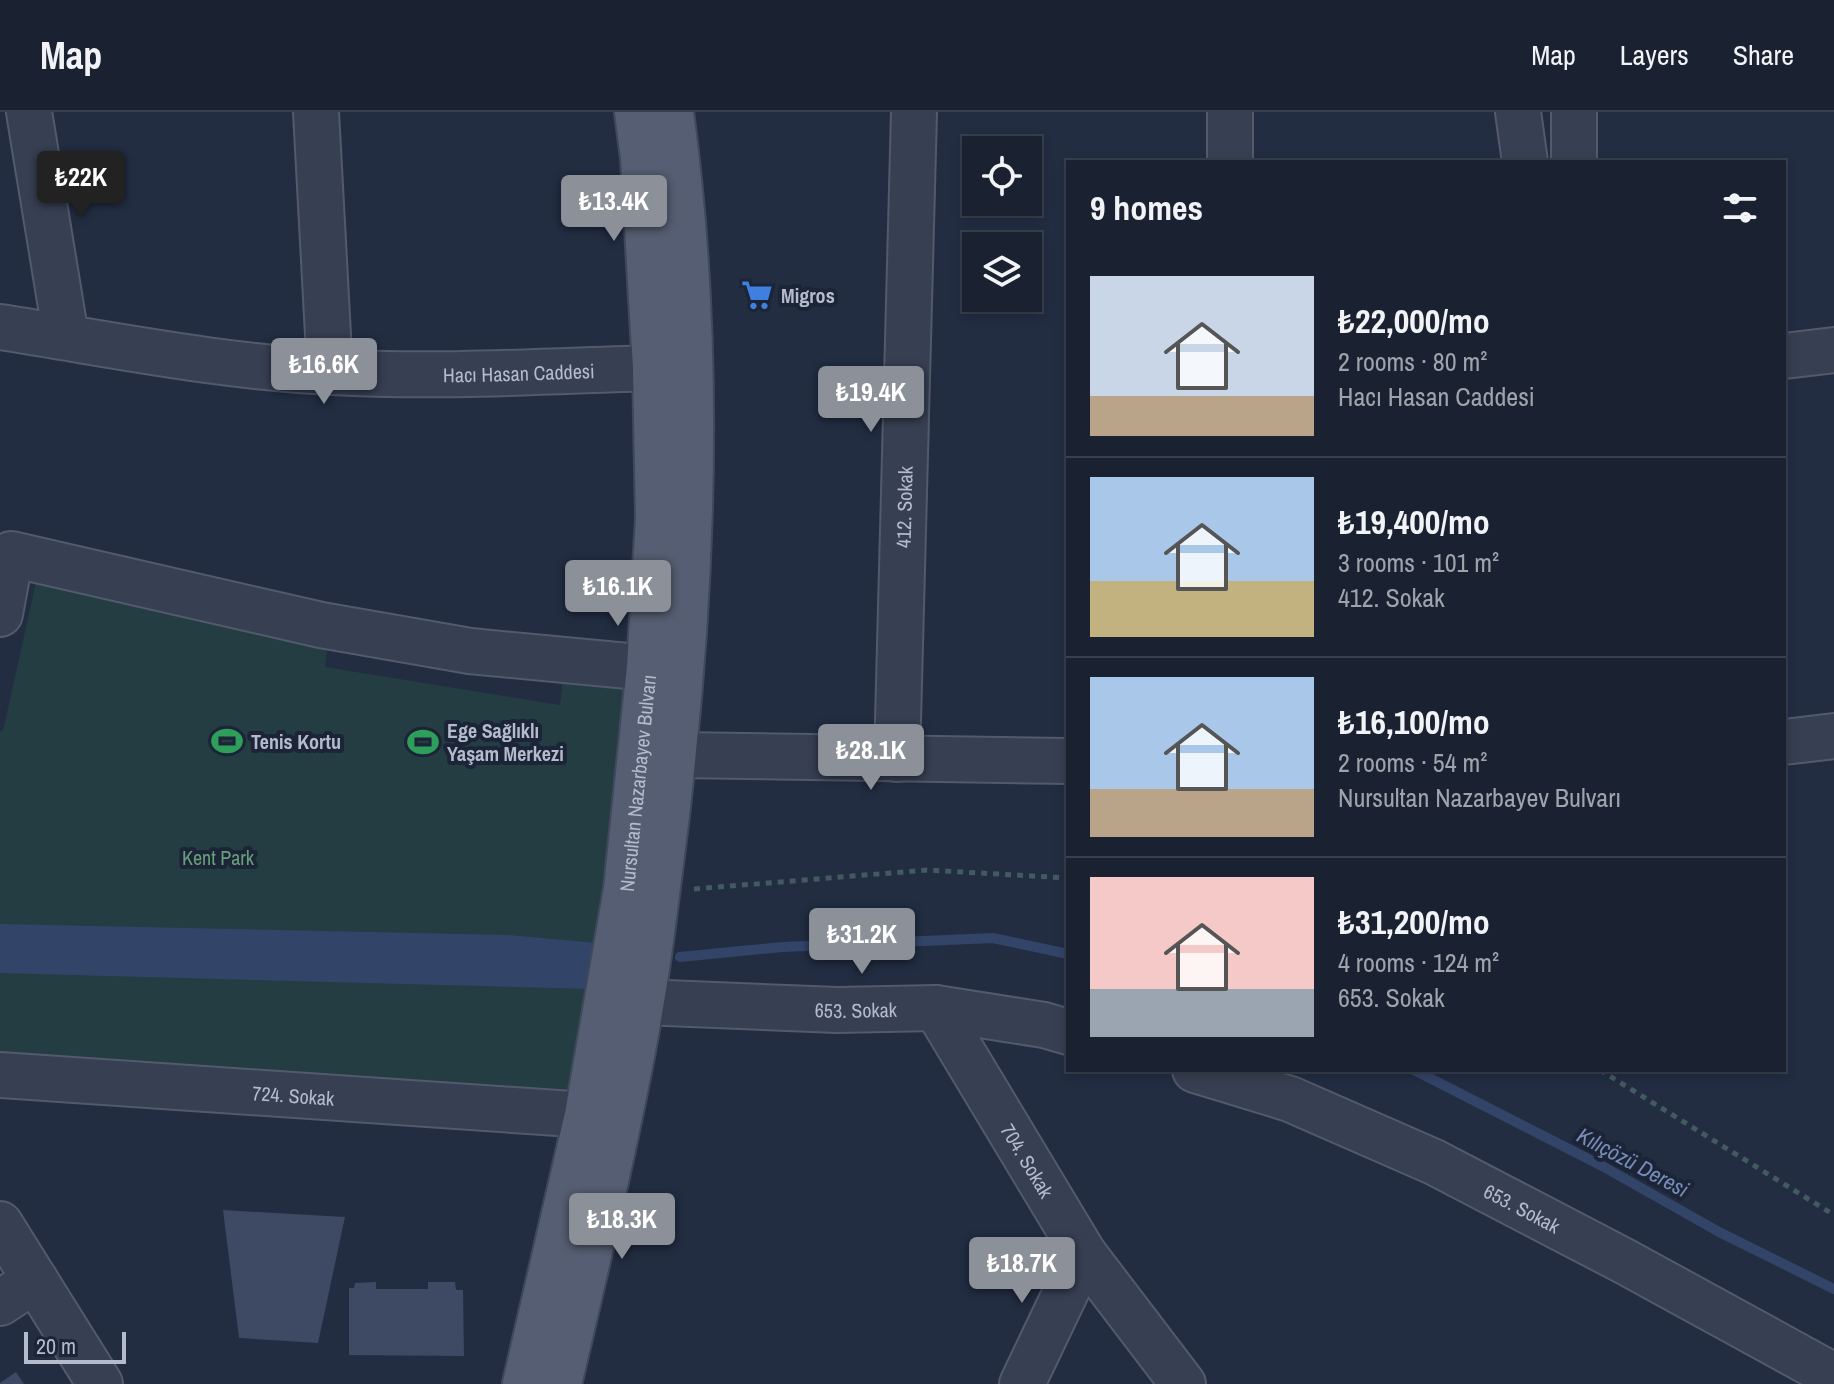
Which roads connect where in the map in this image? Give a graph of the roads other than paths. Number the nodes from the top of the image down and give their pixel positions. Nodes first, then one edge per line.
1 (29, 112) edge
2 (316, 112) edge
3 (637, 112) edge
4 (671, 112) edge
5 (914, 112) edge
6 (1230, 112) edge
7 (1518, 112) edge
8 (1574, 112) edge
9 (1230, 160) edge
10 (1525, 160) edge
11 (1574, 160) edge
12 (0, 327) edge
13 (66, 337) junction
14 (1834, 350) edge
15 (1786, 356) edge
16 (655, 368) junction
17 (330, 372) junction
18 (5, 553) edge
19 (0, 614) edge
20 (665, 669) junction
21 (1834, 736) edge
22 (1786, 742) edge
23 (675, 755) junction
24 (897, 759) junction
25 (1066, 761) edge
26 (642, 1002) junction
27 (936, 1008) junction
28 (1066, 1031) edge
29 (1202, 1072) edge
30 (0, 1075) edge
31 (603, 1119) junction
32 (0, 1224) edge
33 (1084, 1254) junction
34 (17, 1291) edge
35 (1830, 1378) edge
36 (100, 1384) edge
37 (525, 1384) edge
38 (559, 1384) edge
39 (1022, 1384) edge
40 (1183, 1384) edge

1 - 13 street
2 - 17 street
3 - 16 main road, Nursultan Nazarbayev Bulvarı
4 - 20 main road, Nursultan Nazarbayev Bulvarı
5 - 24 street, 412. Sokak
6 - 9 street
7 - 10 street
8 - 11 street
12 - 13 street, Hacı Hasan Caddesi
13 - 17 street, Hacı Hasan Caddesi
14 - 15 street
16 - 17 street, Hacı Hasan Caddesi
16 - 20 main road, Nursultan Nazarbayev Bulvarı
18 - 19 street
18 - 20 street
20 - 23 main road, Nursultan Nazarbayev Bulvarı
20 - 31 main road, Nursultan Nazarbayev Bulvarı
21 - 22 street
23 - 24 street
23 - 26 main road, Nursultan Nazarbayev Bulvarı
24 - 25 street
26 - 27 street, 653. Sokak
26 - 31 main road
27 - 28 street, 653. Sokak
27 - 33 street, 704. Sokak
29 - 35 street, 653. Sokak
30 - 31 street, 724. Sokak
31 - 37 main road
31 - 38 main road
32 - 34 street
33 - 39 street
33 - 40 street, 704. Sokak
34 - 36 street

